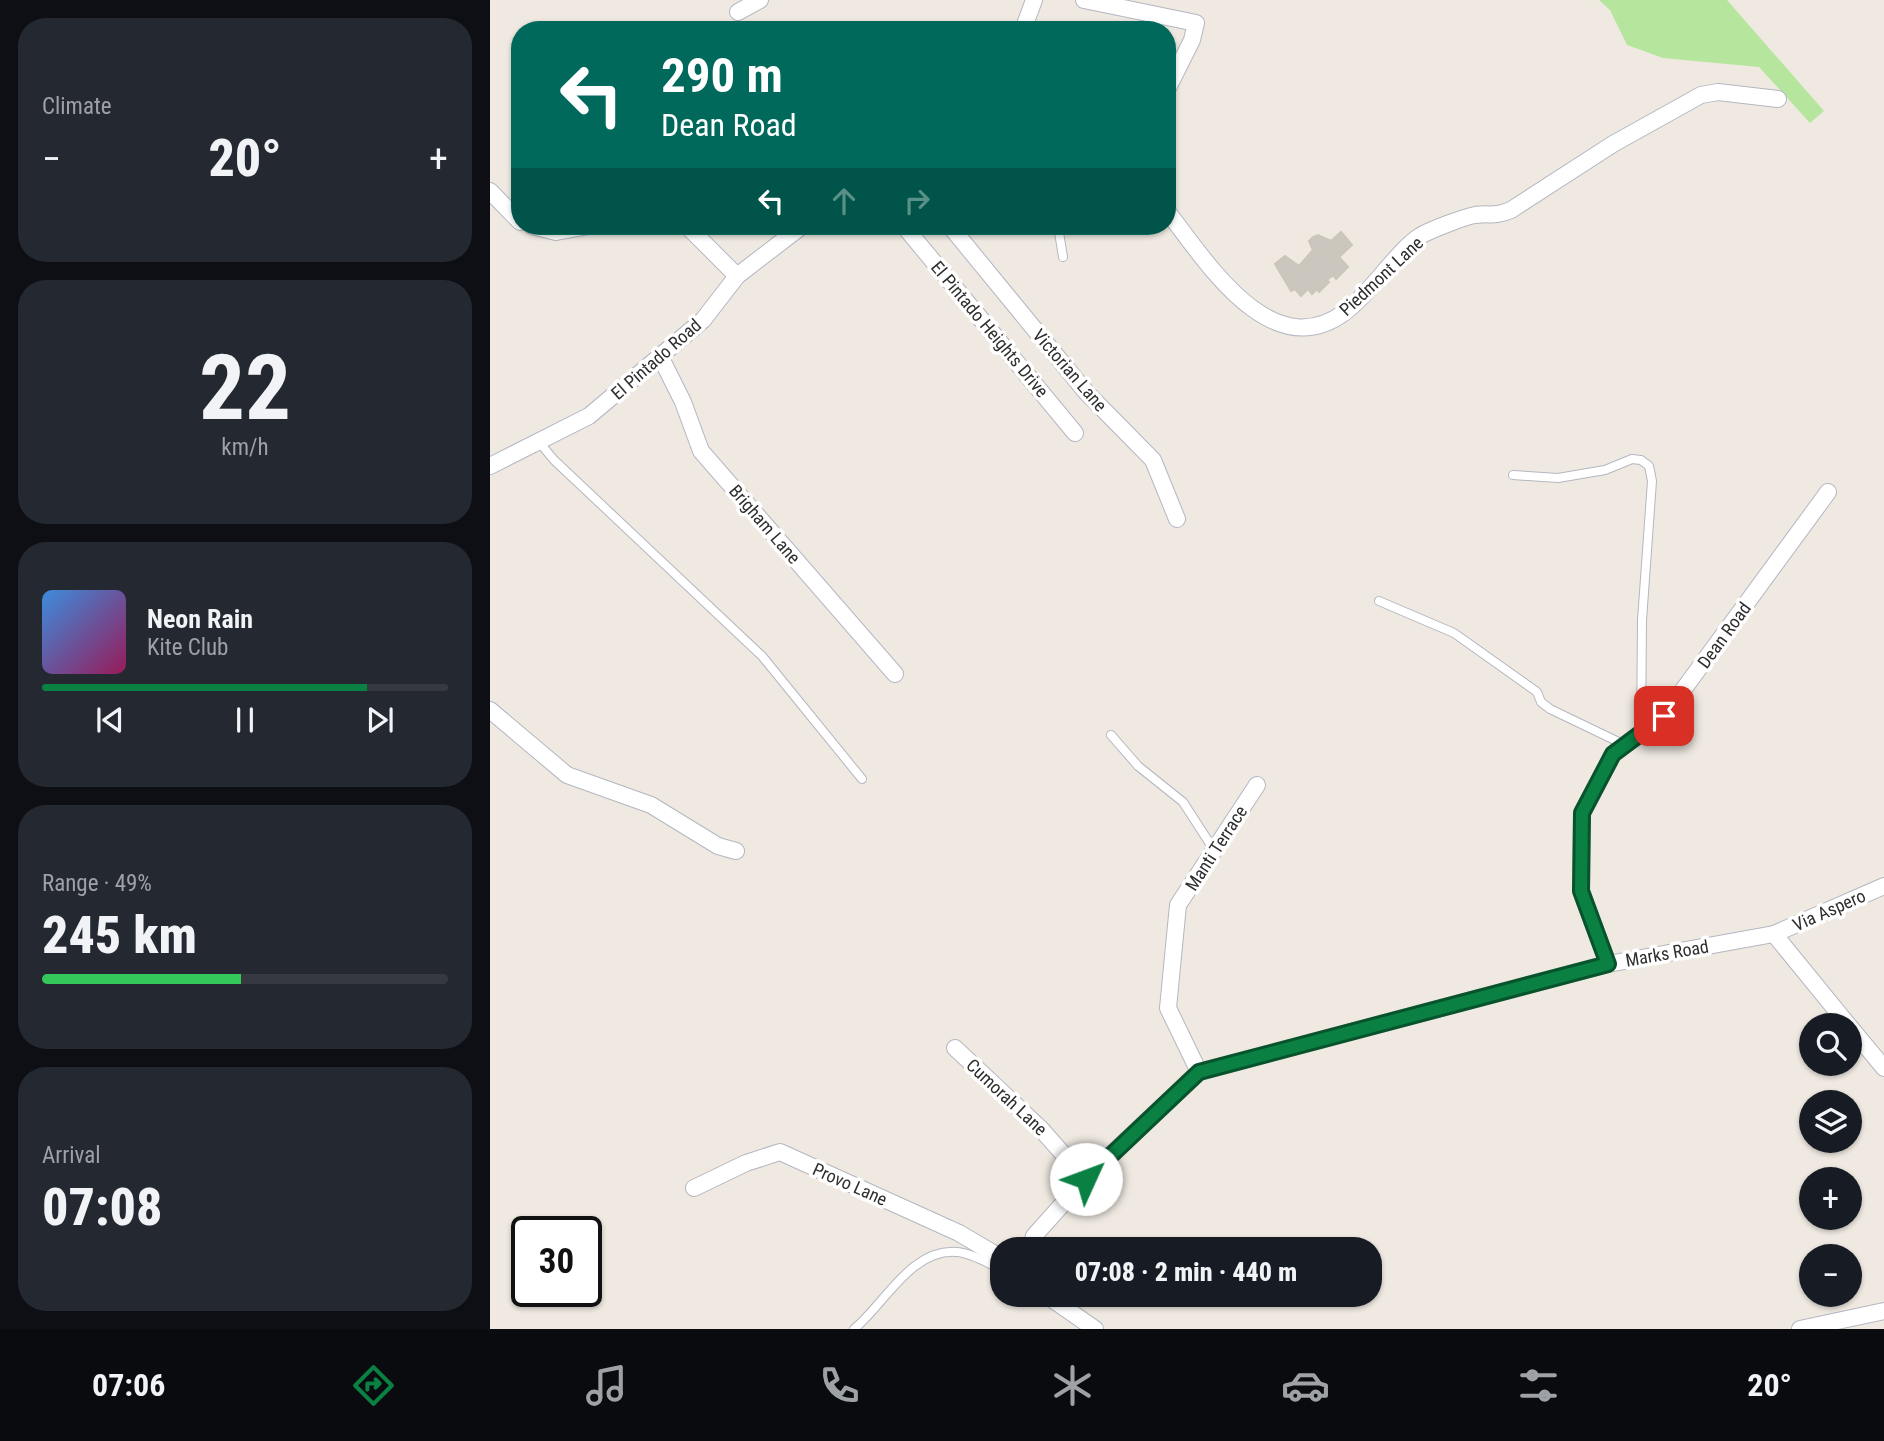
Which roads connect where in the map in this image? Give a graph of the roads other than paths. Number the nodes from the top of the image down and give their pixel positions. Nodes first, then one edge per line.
1 (760, 0) edge
2 (1034, 0) edge
3 (1084, 0) edge
4 (738, 12) dead end
5 (1026, 21) edge
6 (1176, 72) edge
7 (1778, 99) dead end
8 (490, 191) edge
9 (511, 213) edge
10 (1176, 222) edge
11 (696, 235) edge
12 (790, 235) edge
13 (911, 235) edge
14 (957, 235) edge
15 (1059, 235) edge
16 (1063, 257) dead end
17 (737, 276) junction
18 (661, 358) junction
19 (1076, 433) dead end
20 (539, 442) junction
21 (490, 466) edge
22 (1513, 475) dead end
23 (1828, 492) dead end
24 (1177, 519) dead end
25 (1379, 601) dead end
26 (895, 674) dead end
27 (490, 710) edge
28 (1641, 734) junction
29 (1111, 735) dead end
30 (1625, 745) junction
31 (862, 779) dead end
32 (1257, 785) dead end
33 (1214, 850) junction
34 (736, 851) dead end
35 (1884, 886) edge
36 (1774, 934) junction
37 (1608, 964) junction
38 (1838, 1013) edge
39 (1862, 1042) edge
40 (955, 1048) dead end
41 (1884, 1068) edge
42 (1199, 1072) junction
43 (1086, 1179) junction
44 (694, 1188) dead end
45 (1034, 1237) edge
46 (990, 1251) edge
47 (990, 1265) edge
48 (1063, 1307) edge
49 (1884, 1311) edge
50 (854, 1329) edge
51 (1095, 1329) edge
52 (1800, 1329) edge

1 - 4 street
2 - 5 street
3 - 6 street
7 - 10 street, Piedmont Lane
8 - 9 street
11 - 17 street
12 - 17 street, El Pintado Road
13 - 19 street, El Pintado Heights Drive
14 - 24 street, Victorian Lane
15 - 16 lane
17 - 18 street, El Pintado Road
18 - 20 street, El Pintado Road
18 - 26 street, Brigham Lane
20 - 21 street, El Pintado Road
20 - 31 lane
22 - 28 lane
23 - 28 street, Dean Road
25 - 30 lane
27 - 34 street
28 - 30 street, Dean Road
29 - 33 lane
30 - 37 street, Dean Road
32 - 33 street, Manti Terrace
33 - 42 street, Manti Terrace
35 - 36 street, Via Aspero
36 - 37 street, Marks Road
36 - 38 street
37 - 42 street, Marks Road
39 - 41 street
40 - 43 street, Cumorah Lane
42 - 43 street, Marks Road
43 - 45 street, Marks Road
44 - 46 street, Provo Lane
47 - 50 lane
48 - 51 street
49 - 52 street

